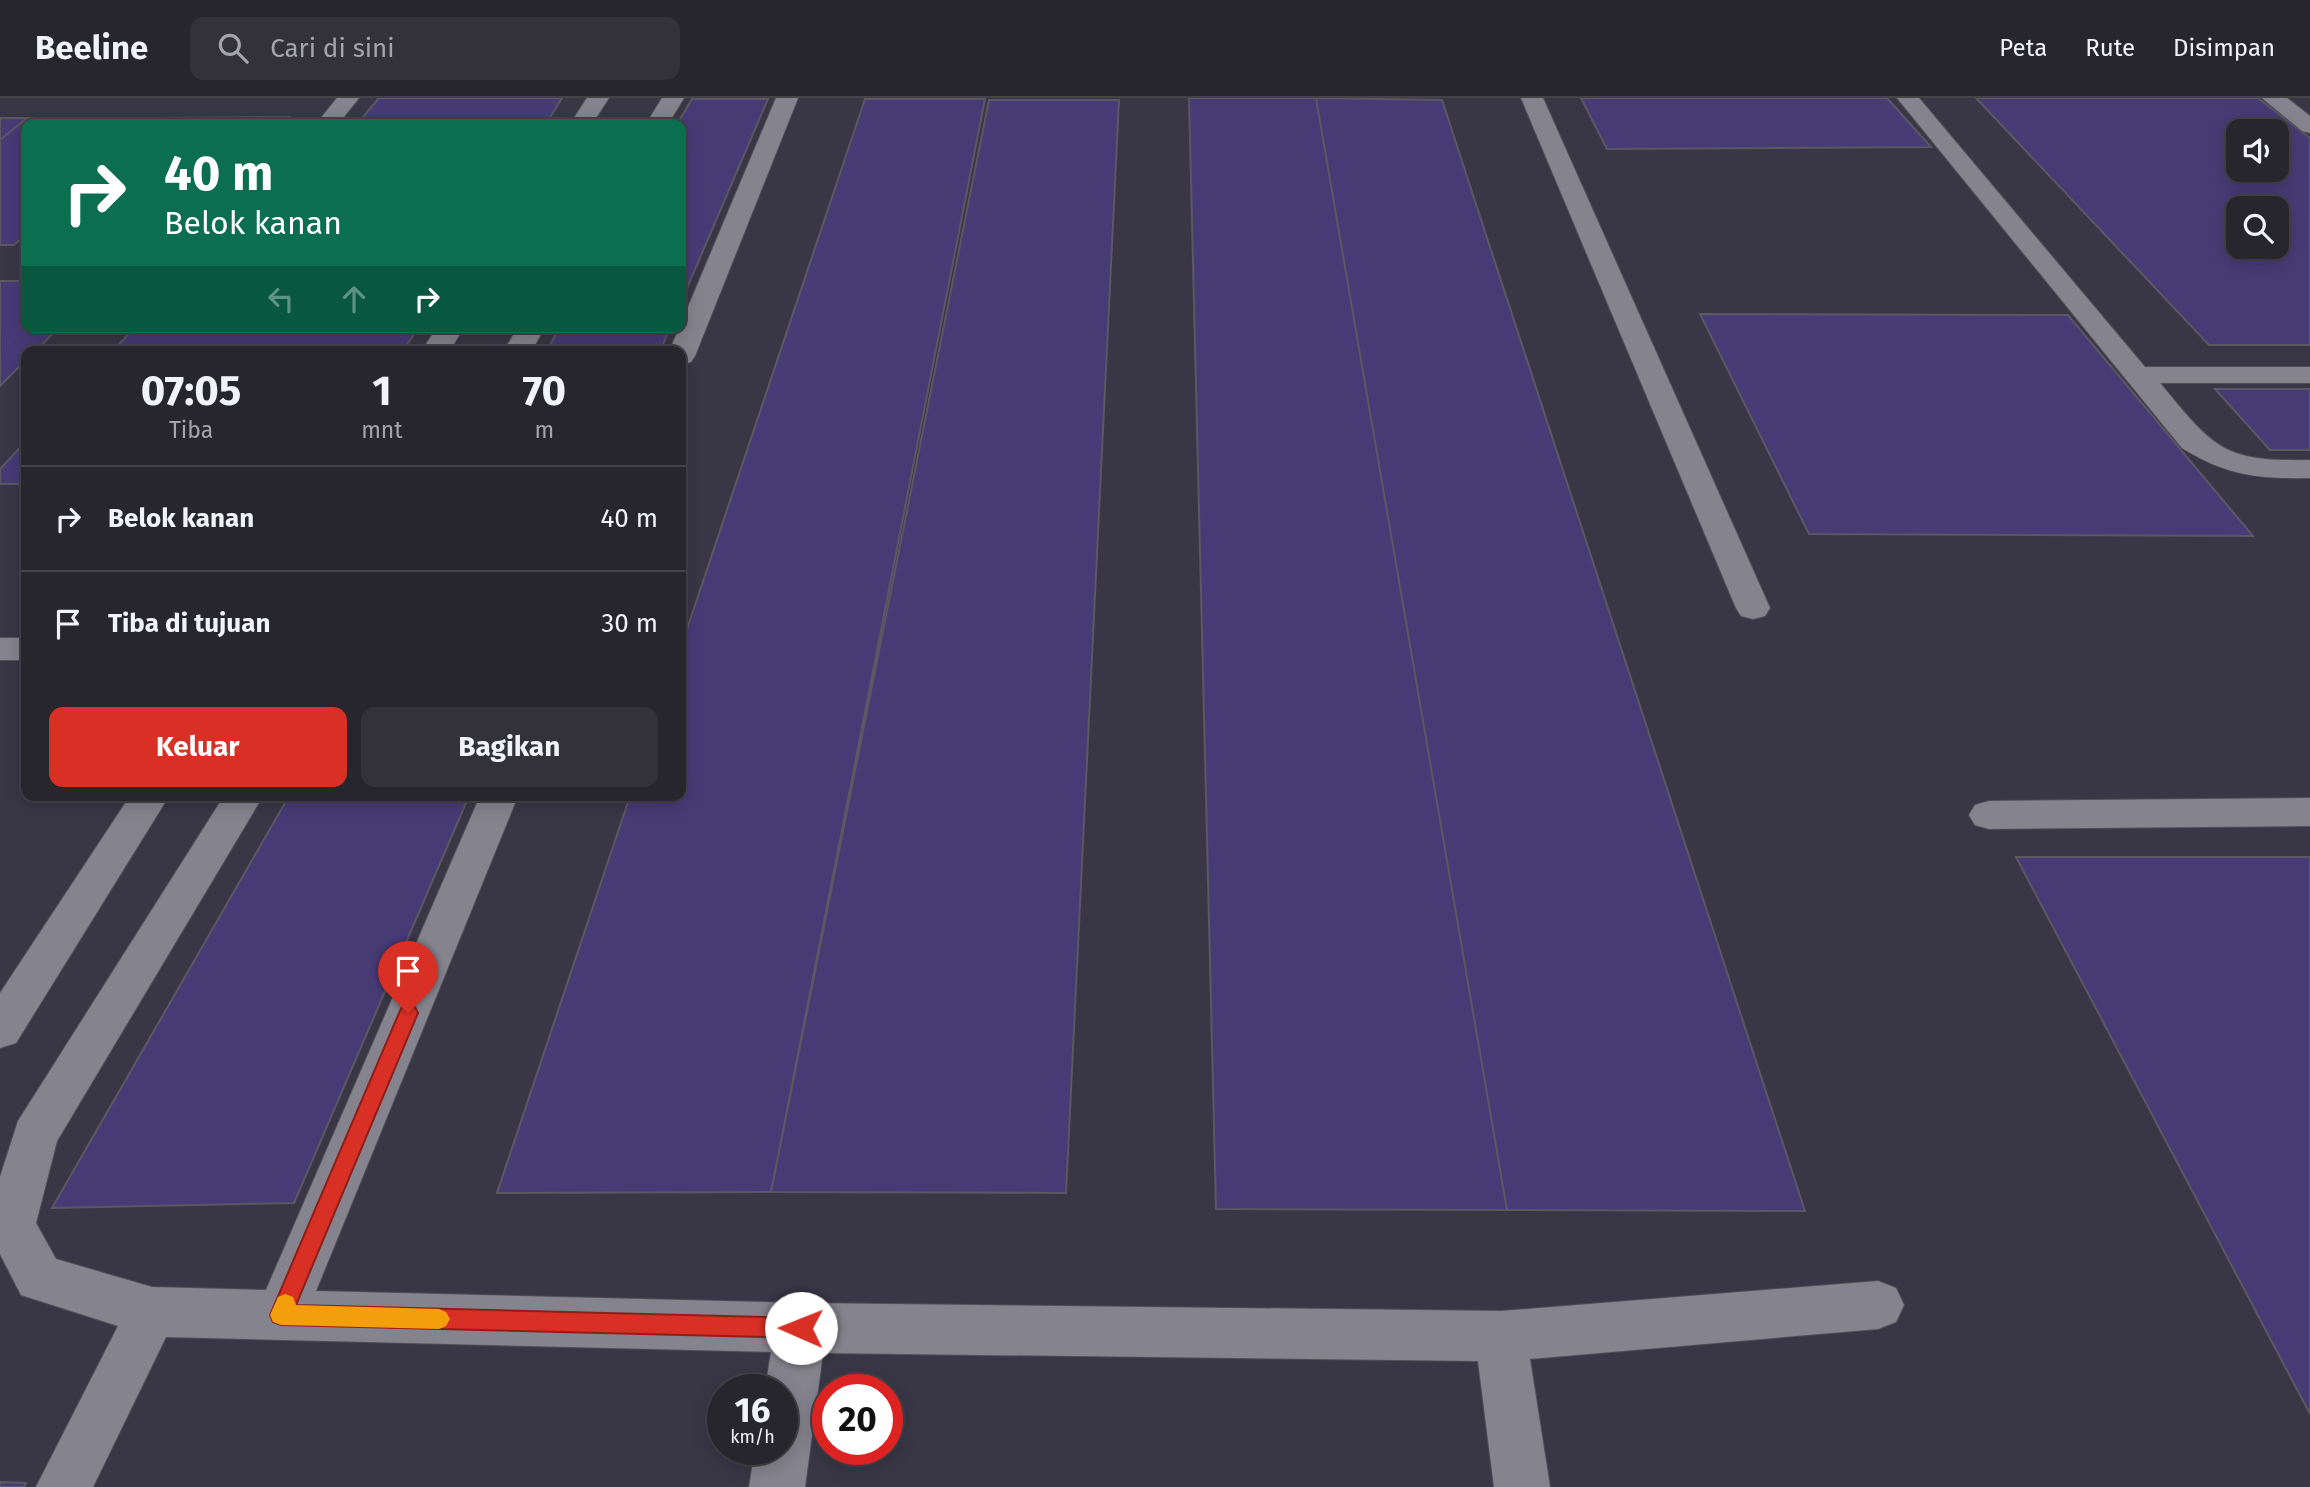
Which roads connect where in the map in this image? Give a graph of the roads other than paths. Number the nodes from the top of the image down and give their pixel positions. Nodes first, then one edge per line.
1 (348, 98) edge
2 (598, 98) edge
3 (673, 98) edge
4 (787, 98) edge
5 (1532, 98) edge
6 (1908, 98) edge
7 (2273, 98) edge
8 (331, 119) edge
9 (584, 119) edge
10 (660, 119) edge
11 (2310, 126) edge
12 (685, 346) edge
13 (2137, 375) junction
14 (2310, 375) edge
15 (2310, 469) edge
16 (1753, 608) dead end
17 (0, 649) edge
18 (21, 649) edge
19 (147, 801) edge
20 (241, 801) edge
21 (497, 801) edge
22 (2310, 812) edge
23 (1989, 815) dead end
24 (0, 1030) edge
25 (1878, 1305) dead end
26 (152, 1312) junction
27 (281, 1315) junction
28 (801, 1328) junction
29 (1501, 1336) junction
30 (64, 1487) edge
31 (777, 1487) edge
32 (1522, 1487) edge

1 - 8 street
2 - 9 street
3 - 10 street
4 - 12 street
5 - 16 street
6 - 13 street
7 - 11 street
13 - 14 street
13 - 15 street
17 - 18 street
19 - 24 street
20 - 26 street
21 - 27 street
22 - 23 street
25 - 29 street
26 - 27 street
26 - 30 street
27 - 28 street
28 - 29 street
28 - 31 street
29 - 32 street

